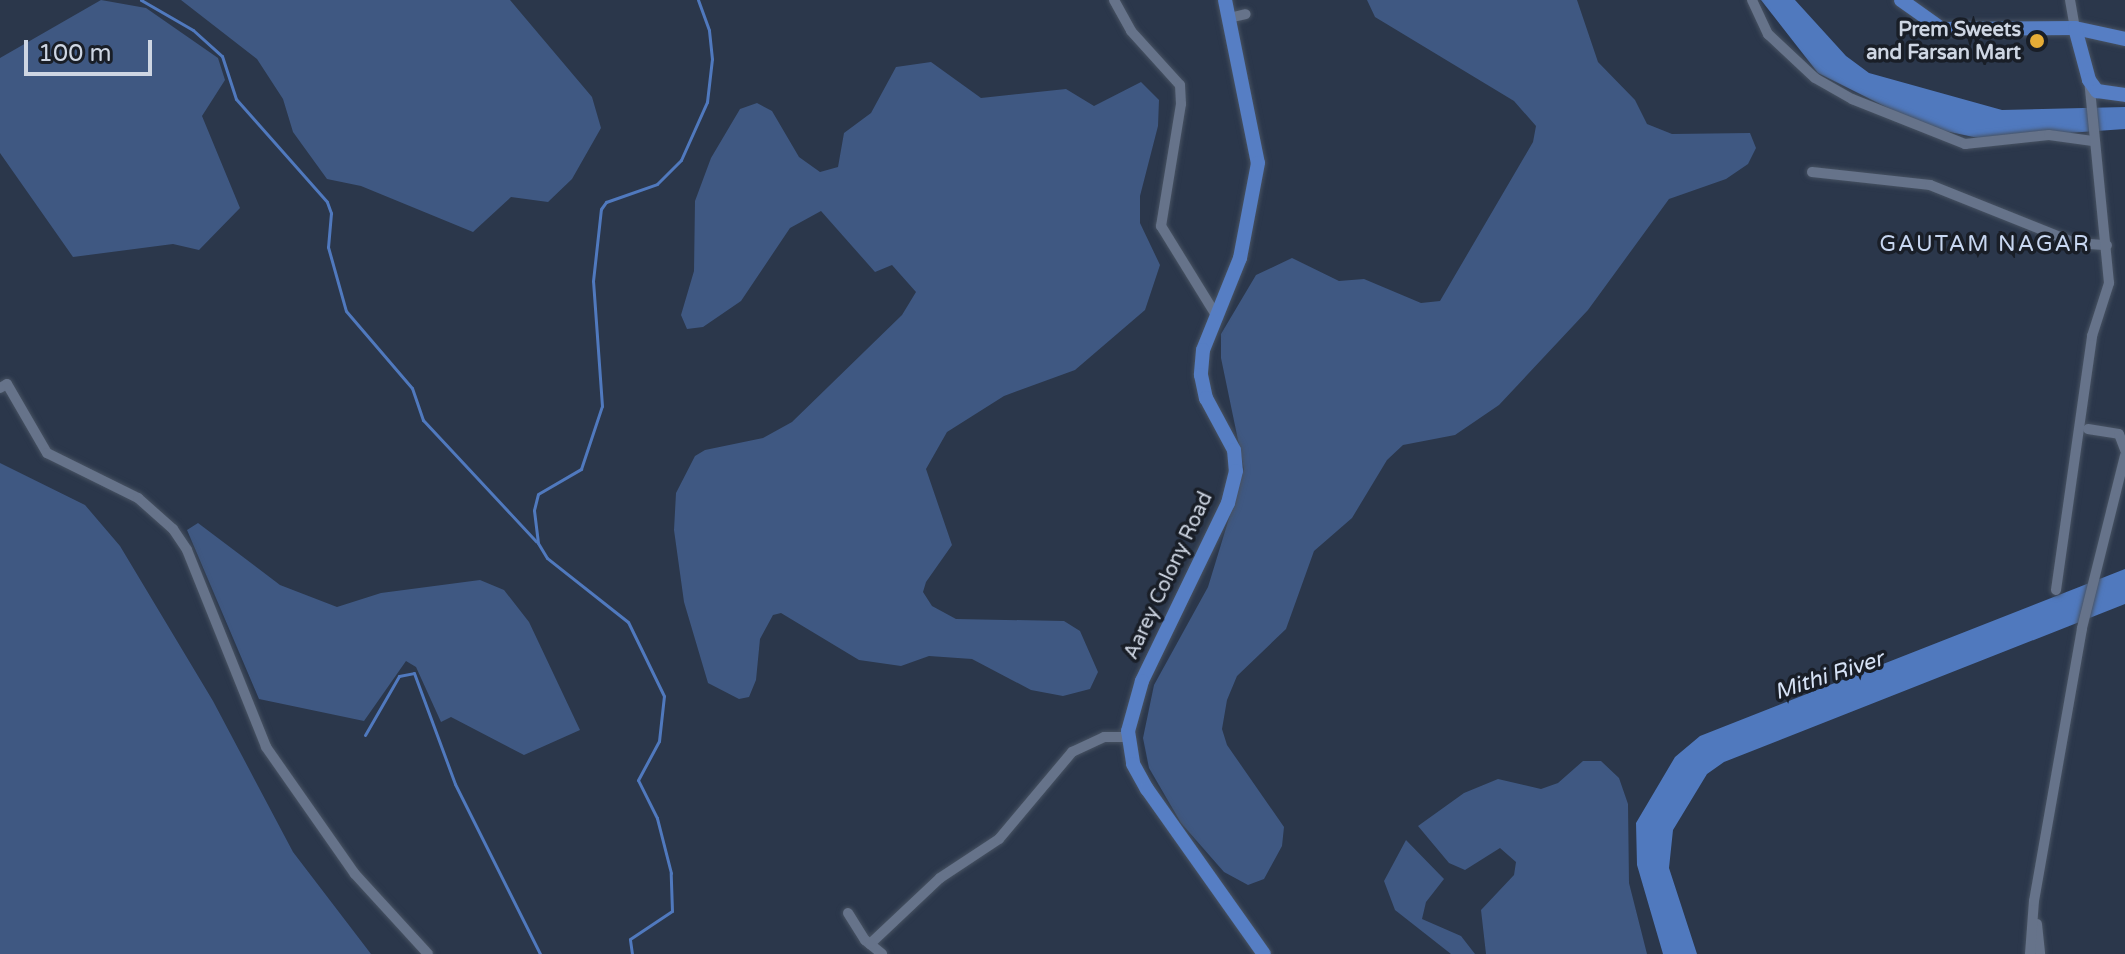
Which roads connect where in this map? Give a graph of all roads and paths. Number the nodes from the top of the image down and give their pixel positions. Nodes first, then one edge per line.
1 (1114, 0) edge
2 (1225, 0) edge
3 (1752, 0) edge
4 (1901, 0) edge
5 (2070, 0) edge
6 (1246, 14) dead end
7 (1229, 18) junction
8 (2075, 28) junction
9 (2125, 39) edge
10 (2089, 80) junction
11 (2125, 95) edge
12 (2092, 138) junction
13 (1812, 172) dead end
14 (2107, 245) junction
15 (1216, 315) junction
16 (0, 388) edge
17 (2088, 429) dead end
18 (2125, 450) edge
19 (2125, 456) edge
20 (2056, 590) dead end
21 (1129, 737) junction
22 (2034, 901) junction
23 (848, 913) dead end
24 (870, 944) junction
25 (428, 954) edge
26 (882, 954) edge
27 (1264, 954) edge
28 (2030, 954) edge
29 (2040, 954) edge

1 - 15 street
2 - 7 main road, Aarey Colony Road
3 - 12 street
4 - 8 main road
5 - 8 street
6 - 7 street
7 - 15 main road, Aarey Colony Road
8 - 9 main road
8 - 10 main road
10 - 11 main road
10 - 12 street
12 - 14 street
13 - 14 street
14 - 20 street
15 - 21 main road, Aarey Colony Road
16 - 25 street
17 - 18 street
19 - 22 street
21 - 24 street
21 - 27 main road, Aarey Colony Road
22 - 28 street
22 - 29 street
23 - 24 street
24 - 26 street

